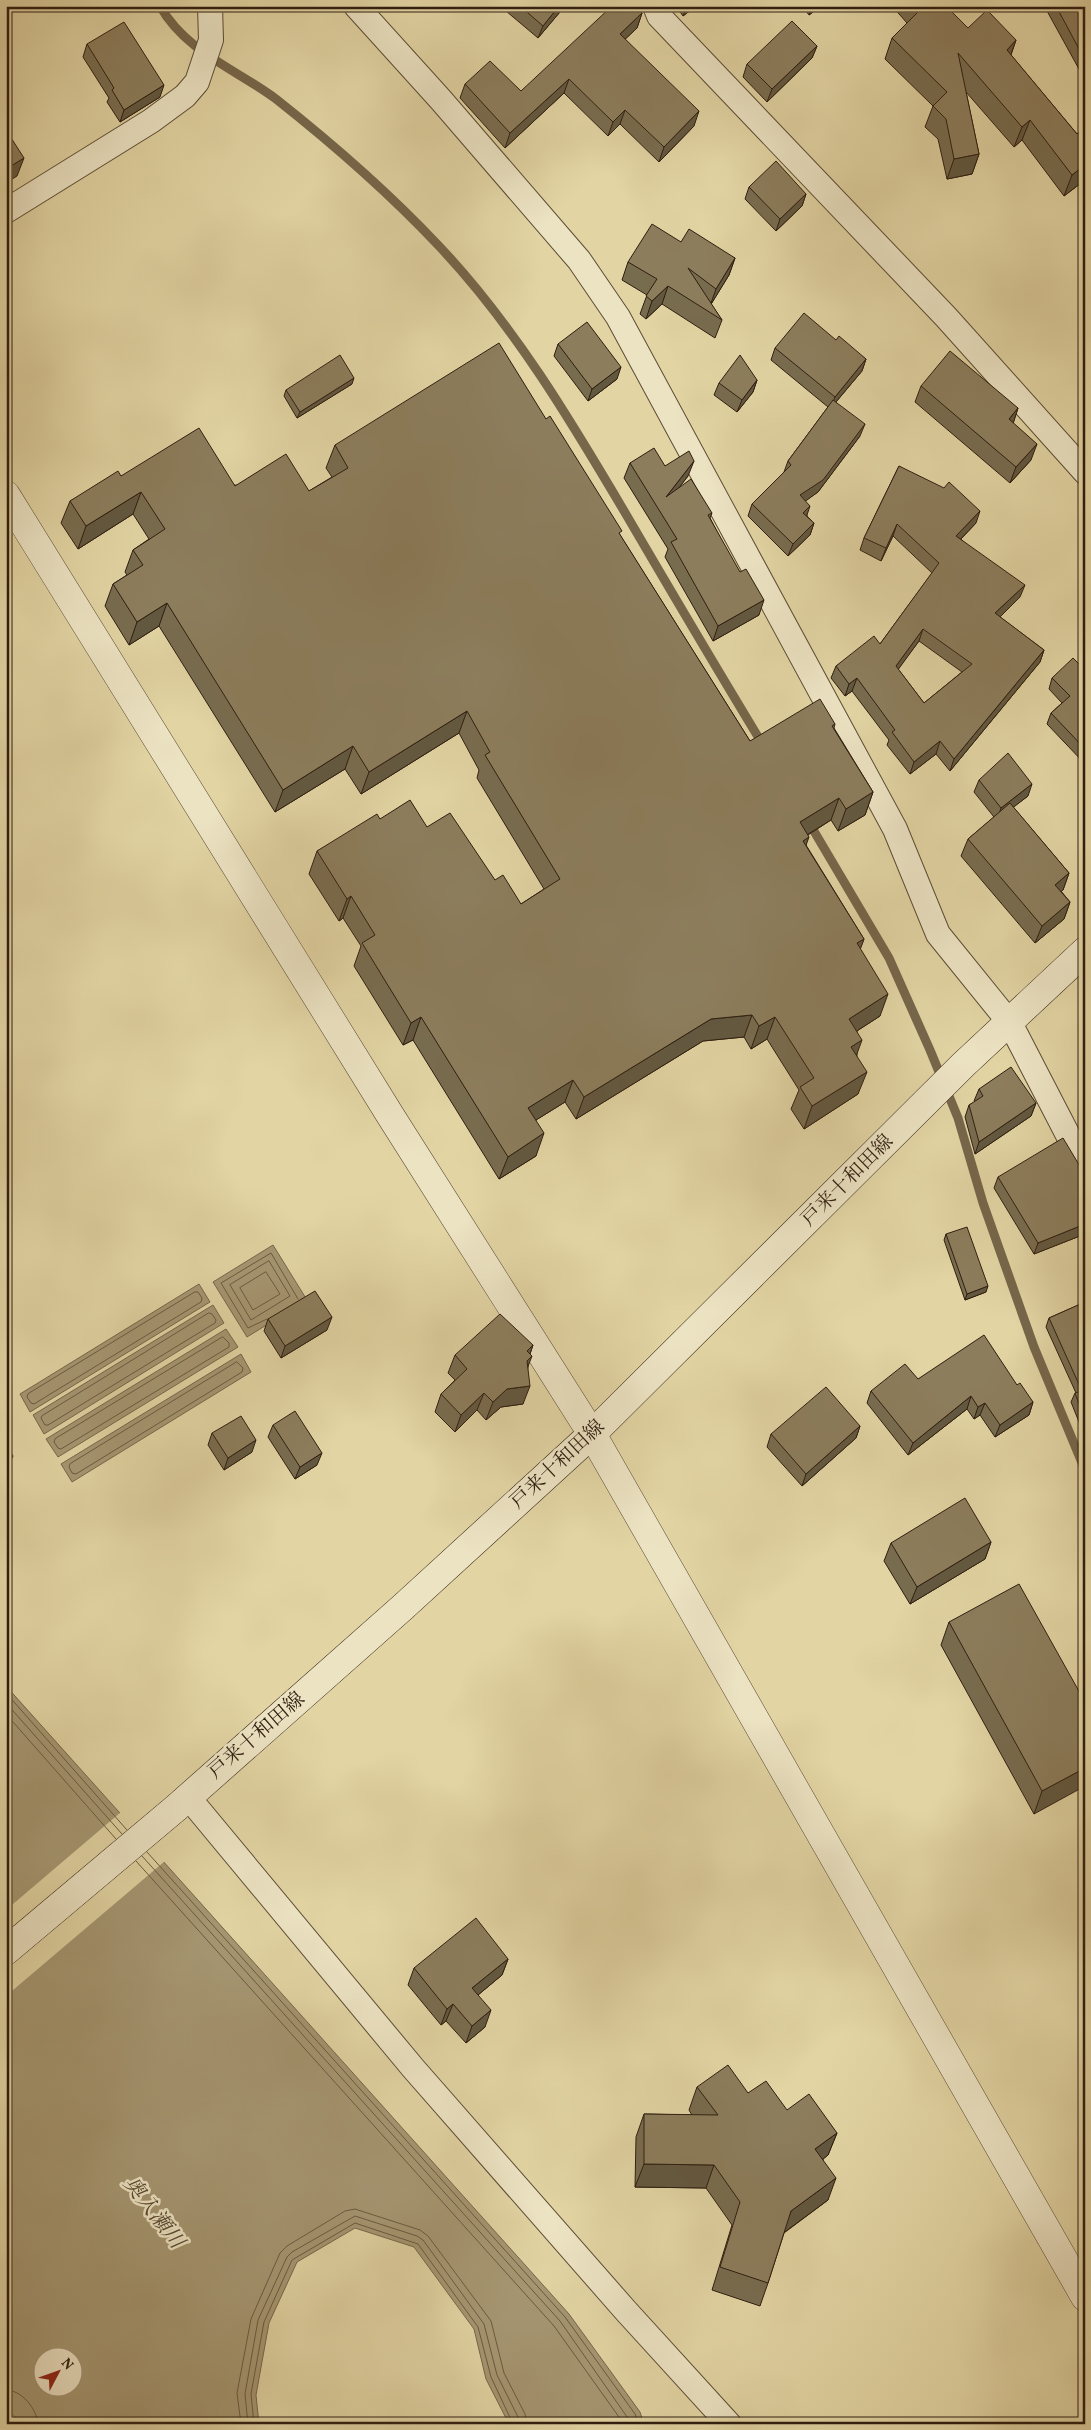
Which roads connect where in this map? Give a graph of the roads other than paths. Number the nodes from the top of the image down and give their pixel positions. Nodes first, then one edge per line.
1 (210, 6) edge
2 (356, 6) edge
3 (655, 6) edge
4 (6, 211) edge
5 (1085, 472) edge
6 (6, 495) edge
7 (1085, 951) edge
8 (1010, 1023) junction
9 (1085, 1168) edge
10 (592, 1434) junction
11 (182, 1802) junction
12 (6, 1951) edge
13 (1085, 2297) edge
14 (729, 2424) edge

1 - 4 street
2 - 8 street
3 - 5 street
6 - 10 street
7 - 8 street, 戸来十和田線
8 - 9 street
8 - 10 street, 戸来十和田線
10 - 11 street, 戸来十和田線
10 - 13 street
11 - 12 street, 戸来十和田線
11 - 14 street

